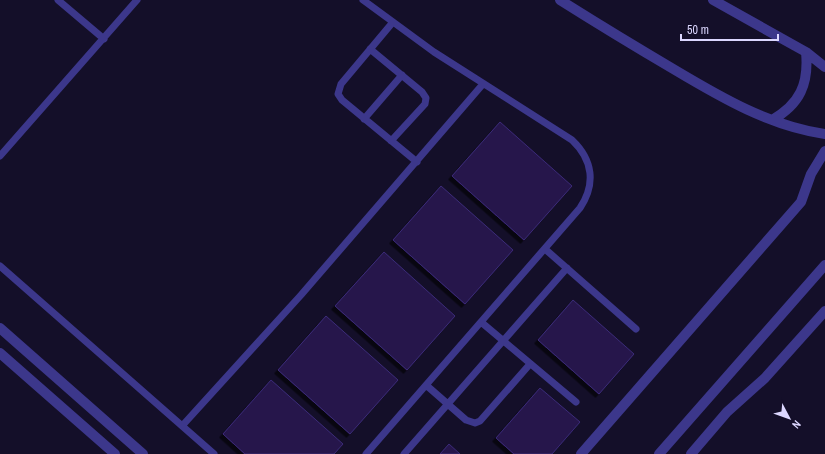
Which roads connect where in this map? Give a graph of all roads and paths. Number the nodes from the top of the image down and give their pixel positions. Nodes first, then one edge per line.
1 (58, 0) edge
2 (138, 0) edge
3 (363, 0) edge
4 (560, 0) edge
5 (713, 0) edge
6 (393, 22) junction
7 (104, 39) junction
8 (370, 49) junction
9 (806, 52) junction
10 (825, 67) edge
11 (402, 75) junction
12 (483, 84) junction
13 (364, 119) junction
14 (772, 120) junction
15 (825, 134) edge
16 (392, 141) junction
17 (825, 151) edge
18 (0, 156) edge
19 (417, 162) junction
20 (545, 249) junction
21 (825, 265) edge
22 (0, 266) edge
23 (567, 268) junction
24 (825, 311) edge
25 (481, 322) junction
26 (0, 328) edge
27 (636, 329) dead end
28 (503, 341) junction
29 (3, 360) edge
30 (530, 364) junction
31 (426, 386) junction
32 (576, 402) dead end
33 (448, 404) junction
34 (182, 426) junction
35 (115, 454) edge
36 (143, 454) edge
37 (214, 454) edge
38 (366, 454) edge
39 (404, 454) edge
40 (581, 454) edge
41 (659, 454) edge
42 (691, 454) edge

1 - 7 lane
2 - 7 lane
3 - 6 lane
4 - 14 street
5 - 9 street
6 - 8 lane
6 - 12 lane
7 - 18 lane
8 - 11 lane
8 - 13 lane
9 - 10 street
9 - 14 street
11 - 13 lane
11 - 16 lane
12 - 19 lane
12 - 20 lane
13 - 16 lane
14 - 15 street
16 - 19 lane
17 - 40 street
19 - 34 lane
20 - 23 lane
20 - 25 lane
21 - 41 street
22 - 34 lane
23 - 27 lane
23 - 28 lane
24 - 42 street
25 - 28 lane
25 - 31 lane
26 - 36 street
28 - 30 lane
28 - 33 lane
29 - 35 street
30 - 32 lane
30 - 33 lane
31 - 33 lane
31 - 38 lane
33 - 39 lane
34 - 37 lane

